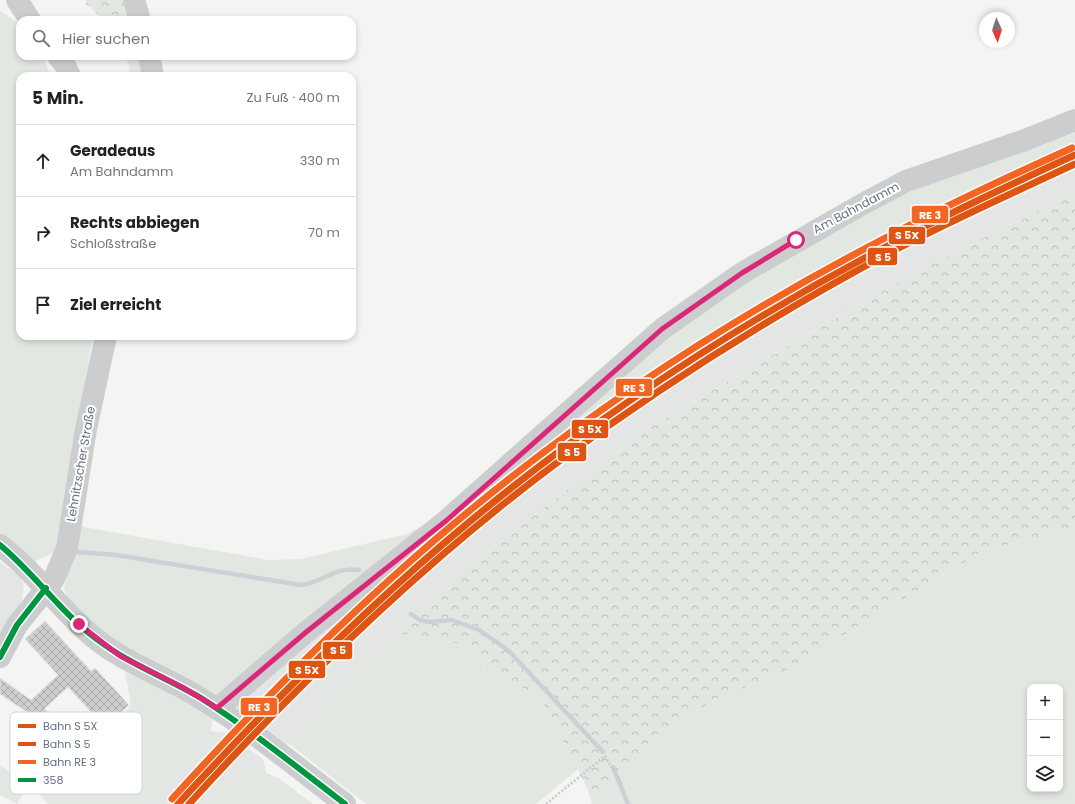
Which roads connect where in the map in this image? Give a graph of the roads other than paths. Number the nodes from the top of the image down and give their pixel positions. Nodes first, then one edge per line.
1 (17, 0) edge
2 (134, 0) edge
3 (27, 16) edge
4 (139, 16) edge
5 (61, 60) edge
6 (150, 60) edge
7 (68, 72) edge
8 (152, 72) edge
9 (1075, 120) edge
10 (105, 340) edge
11 (0, 545) edge
12 (46, 588) junction
13 (0, 657) edge
14 (217, 708) junction
15 (345, 804) edge

1 - 3 street
2 - 4 street
5 - 7 street
6 - 8 street
9 - 14 street, Am Bahndamm
10 - 12 street, Lehnitzscher Straße
11 - 12 street
12 - 13 street, Lehnitzscher Straße
12 - 14 street
14 - 15 street

